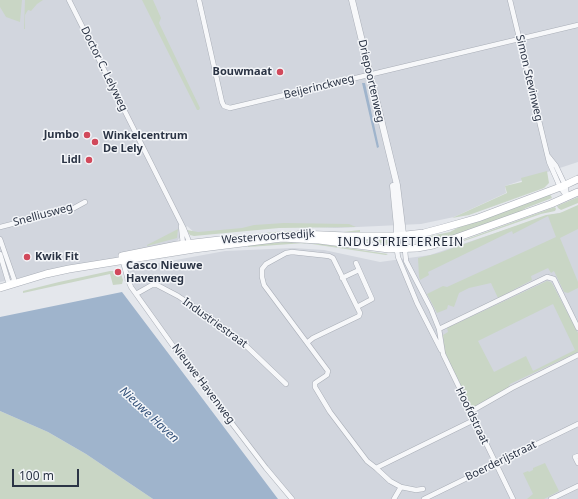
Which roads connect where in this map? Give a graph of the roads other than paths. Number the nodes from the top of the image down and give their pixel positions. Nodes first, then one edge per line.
1 (69, 0) edge
2 (199, 0) edge
3 (352, 0) edge
4 (510, 0) edge
5 (578, 25) edge
6 (519, 38) junction
7 (370, 74) junction
8 (548, 156) junction
9 (578, 179) edge
10 (562, 186) junction
11 (578, 192) edge
12 (567, 197) junction
13 (85, 202) dead end
14 (0, 227) edge
15 (401, 236) junction
16 (0, 239) edge
17 (186, 246) junction
18 (401, 250) junction
19 (0, 254) edge
20 (123, 260) junction
21 (356, 263) dead end
22 (359, 270) junction
23 (342, 278) junction
24 (11, 281) junction
25 (0, 283) edge
26 (0, 288) edge
27 (419, 288) junction
28 (413, 291) junction
29 (136, 294) junction
30 (357, 307) junction
31 (578, 328) edge
32 (439, 329) junction
33 (308, 342) junction
34 (443, 354) junction
35 (578, 355) edge
36 (286, 384) dead end
37 (470, 412) junction
38 (474, 420) junction
39 (578, 424) edge
40 (578, 456) edge
41 (578, 463) edge
42 (496, 464) junction
43 (376, 468) junction
44 (578, 486) edge
45 (401, 487) junction
46 (423, 489) dead end
47 (292, 499) edge
48 (394, 499) edge
49 (424, 499) edge
50 (513, 499) edge
51 (551, 499) edge

1 - 17 street, Doctor C. Lelyweg
2 - 7 street, Beijerinckweg
3 - 7 street, Driepoortenweg
4 - 6 street, Simon Stevinweg
5 - 6 street, Beijerinckweg
6 - 7 street, Beijerinckweg
6 - 8 street, Simon Stevinweg
7 - 15 street, Driepoortenweg
8 - 10 street, Simon Stevinweg
8 - 10 street, Simon Stevinweg
9 - 10 main road, Westervoortsedijk
10 - 12 street
10 - 15 main road, Westervoortsedijk
11 - 12 main road, Westervoortsedijk
12 - 18 main road, Westervoortsedijk
13 - 14 street, Snelliusweg
15 - 17 main road, Westervoortsedijk
15 - 18 street, Driepoortenweg
16 - 24 street
17 - 18 main road, Westervoortsedijk
17 - 20 main road, Westervoortsedijk
18 - 27 street
18 - 28 street
19 - 24 street
20 - 24 main road, Westervoortsedijk
20 - 29 street, Nieuwe Havenweg
21 - 22 street
22 - 23 street
22 - 30 street
23 - 30 street
23 - 33 street
24 - 25 main road, Westervoortsedijk
24 - 26 main road, Westervoortsedijk
27 - 28 street
27 - 32 street, Hoofdstraat
28 - 34 street, Hoofdstraat
29 - 36 street, Industriestraat
29 - 47 street, Nieuwe Havenweg
30 - 33 street
31 - 32 street
32 - 34 street, Hoofdstraat
33 - 43 street
34 - 37 street, Hoofdstraat
35 - 37 street
37 - 38 street, Hoofdstraat
38 - 42 street, Hoofdstraat
38 - 43 street
39 - 42 street, Boerderijstraat
40 - 41 street
42 - 49 street, Boerderijstraat
42 - 50 street, Hoofdstraat
43 - 45 street
44 - 51 street
45 - 46 street
45 - 48 street

